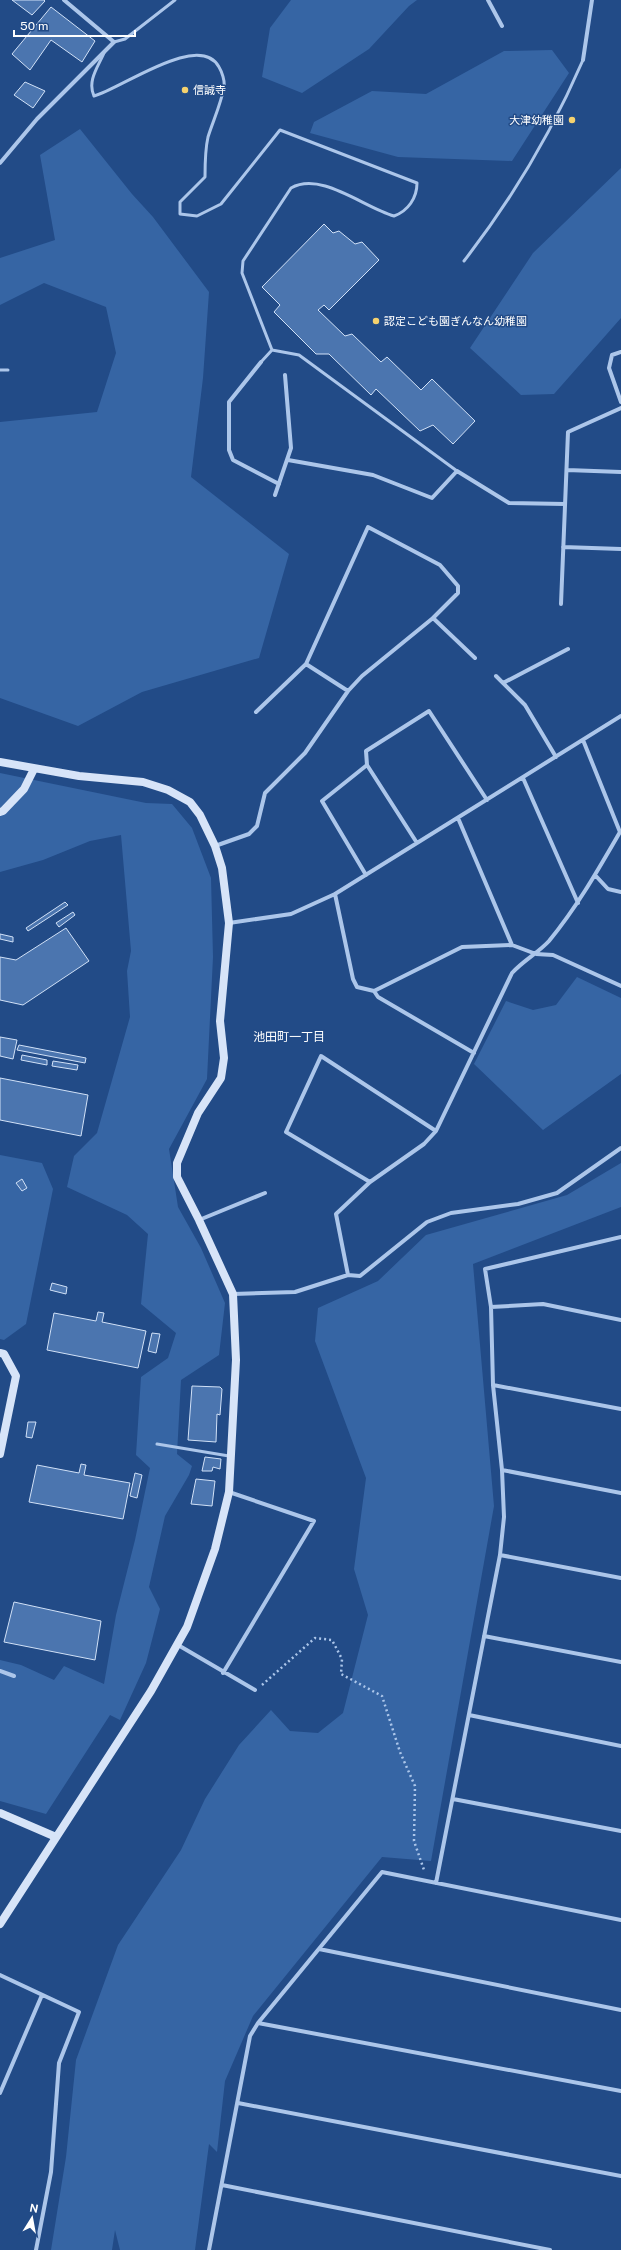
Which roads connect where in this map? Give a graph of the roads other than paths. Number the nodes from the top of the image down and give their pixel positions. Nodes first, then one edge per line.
1 (64, 0) edge
2 (175, 0) edge
3 (488, 0) edge
4 (592, 0) edge
5 (502, 26) dead end
6 (114, 42) junction
7 (106, 50) junction
8 (583, 60) joint
9 (0, 163) edge
10 (464, 261) dead end
11 (272, 350) junction
12 (621, 352) edge
13 (262, 362) joint
14 (0, 370) edge
15 (8, 370) dead end
16 (284, 375) dead end
17 (621, 402) edge
18 (621, 408) edge
19 (288, 460) junction
20 (566, 470) junction
21 (457, 471) junction
22 (621, 472) edge
23 (278, 484) junction
24 (275, 495) dead end
25 (565, 504) junction
26 (563, 547) junction
27 (621, 549) edge
28 (561, 604) dead end
29 (433, 618) junction
30 (568, 650) dead end
31 (475, 658) dead end
32 (306, 664) junction
33 (496, 676) dead end
34 (503, 683) junction
35 (348, 691) junction
36 (256, 712) dead end
37 (621, 716) edge
38 (583, 740) junction
39 (556, 757) junction
40 (0, 762) edge
41 (367, 765) junction
42 (34, 769) junction
43 (523, 778) junction
44 (487, 800) junction
45 (0, 812) edge
46 (458, 818) junction
47 (417, 843) junction
48 (215, 846) junction
49 (366, 875) junction
50 (595, 875) junction
51 (621, 892) edge
52 (335, 894) junction
53 (578, 903) junction
54 (229, 923) junction
55 (512, 945) junction
56 (536, 954) junction
57 (621, 986) edge
58 (374, 991) junction
59 (474, 1053) junction
60 (436, 1131) junction
61 (621, 1148) edge
62 (370, 1182) junction
63 (265, 1193) dead end
64 (199, 1220) junction
65 (621, 1237) edge
66 (348, 1275) junction
67 (233, 1294) junction
68 (491, 1308) junction
69 (621, 1320) edge
70 (0, 1353) edge
71 (494, 1385) junction
72 (621, 1408) edge
73 (157, 1444) dead end
74 (0, 1454) edge
75 (231, 1457) junction
76 (502, 1470) junction
77 (229, 1492) junction
78 (621, 1493) edge
79 (500, 1555) junction
80 (621, 1578) edge
81 (484, 1636) junction
82 (178, 1645) junction
83 (621, 1662) edge
84 (0, 1671) edge
85 (223, 1673) junction
86 (14, 1676) dead end
87 (255, 1690) road end
88 (469, 1715) junction
89 (621, 1746) edge
90 (453, 1799) junction
91 (0, 1813) edge
92 (621, 1831) edge
93 (56, 1837) junction
94 (436, 1883) junction
95 (621, 1920) edge
96 (0, 1924) edge
97 (319, 1949) junction
98 (0, 1975) edge
99 (42, 1995) junction
100 (621, 2010) edge
101 (258, 2022) junction
102 (621, 2091) edge
103 (0, 2093) edge
104 (238, 2103) junction
105 (621, 2176) edge
106 (222, 2185) junction
107 (36, 2250) edge
108 (209, 2250) edge
109 (550, 2250) edge

1 - 6 street
2 - 6 lane
3 - 5 street
4 - 8 street
6 - 7 street
7 - 9 street
7 - 11 lane
8 - 10 lane
11 - 13 lane
11 - 21 lane
12 - 17 street
13 - 23 street
14 - 15 lane
16 - 19 street
18 - 20 street
19 - 21 street
19 - 23 street
20 - 22 street
20 - 25 street
21 - 25 street
23 - 24 street
25 - 26 street
26 - 27 street
26 - 28 street
29 - 31 street
29 - 32 street
29 - 35 street
30 - 34 street
32 - 35 street
32 - 36 street
33 - 34 street
34 - 39 street
35 - 48 street
37 - 38 street
38 - 39 street
38 - 50 street
39 - 43 street
40 - 42 street
41 - 44 street
41 - 47 street
41 - 49 street
42 - 45 street
42 - 48 street
43 - 44 street
43 - 53 street
44 - 46 street
46 - 47 street
46 - 55 street
47 - 49 street
48 - 54 street
49 - 52 street
50 - 51 street
50 - 53 street
52 - 54 street
52 - 58 street
53 - 56 street
54 - 64 street
55 - 56 street
55 - 58 street
56 - 57 street
56 - 59 street
58 - 59 street
59 - 60 street
60 - 62 street
60 - 62 street
61 - 66 street
62 - 66 street
63 - 64 street
64 - 67 street
65 - 68 street
66 - 67 street
67 - 75 street
68 - 69 street
68 - 71 street
70 - 74 street
71 - 72 street
71 - 76 street
73 - 75 lane
75 - 77 street
76 - 78 street
76 - 79 street
77 - 82 street
77 - 85 street
79 - 80 street
79 - 81 street
81 - 83 street
81 - 88 street
82 - 85 street
82 - 93 street
84 - 86 street
85 - 87 street
88 - 89 street
88 - 90 street
90 - 92 street
90 - 94 street
91 - 93 street
93 - 96 street
94 - 95 street
94 - 97 street
97 - 100 street
97 - 101 street
98 - 99 street
99 - 103 street
99 - 107 street
101 - 102 street
101 - 104 street
104 - 105 street
104 - 106 street
106 - 108 street
106 - 109 street

